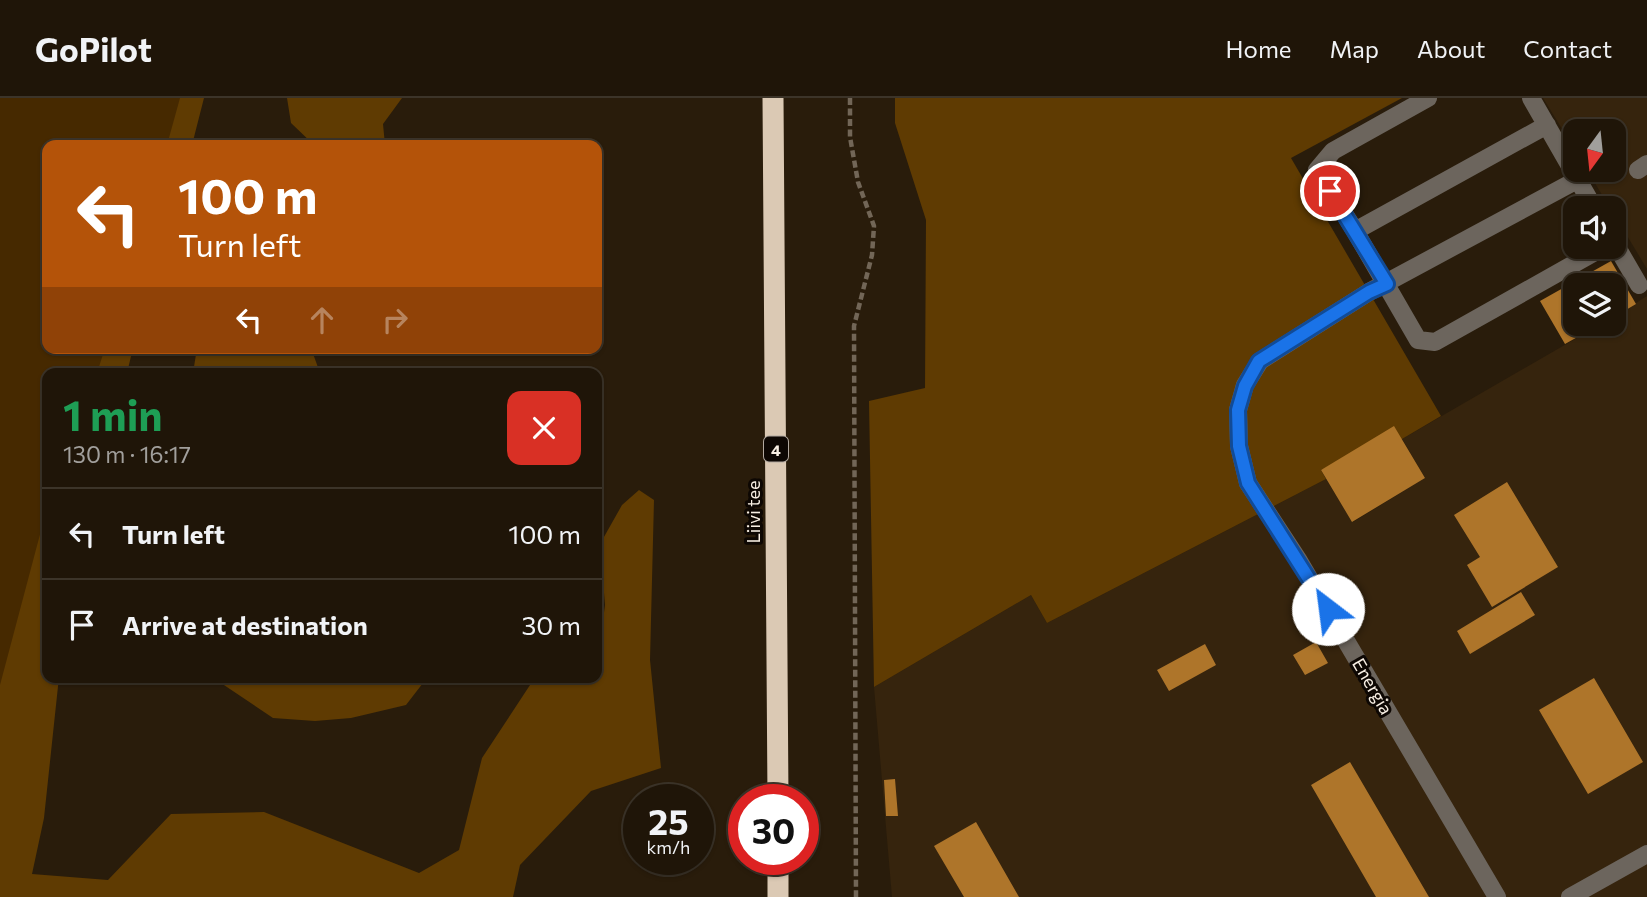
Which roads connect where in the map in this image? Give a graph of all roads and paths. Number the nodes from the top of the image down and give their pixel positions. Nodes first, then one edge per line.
1 (774, 98) edge
2 (850, 98) edge
3 (1428, 98) edge
4 (1531, 98) edge
5 (1547, 125) junction
6 (1563, 154) edge
7 (1573, 182) edge
8 (1356, 231) junction
9 (1583, 259) edge
10 (1624, 259) edge
11 (1387, 284) junction
12 (1639, 285) dead end
13 (778, 784) edge
14 (1647, 853) edge
15 (778, 875) edge
16 (779, 893) edge
17 (856, 897) edge
18 (1497, 897) edge
19 (1570, 897) edge

1 - 13 highway, Liivi tee / 4
2 - 17 path
3 - 8 street
4 - 5 street
5 - 6 street
5 - 8 street
7 - 11 street, Energia
8 - 11 street
9 - 11 street
10 - 12 street
11 - 18 street, Energia
14 - 19 street
15 - 16 highway

